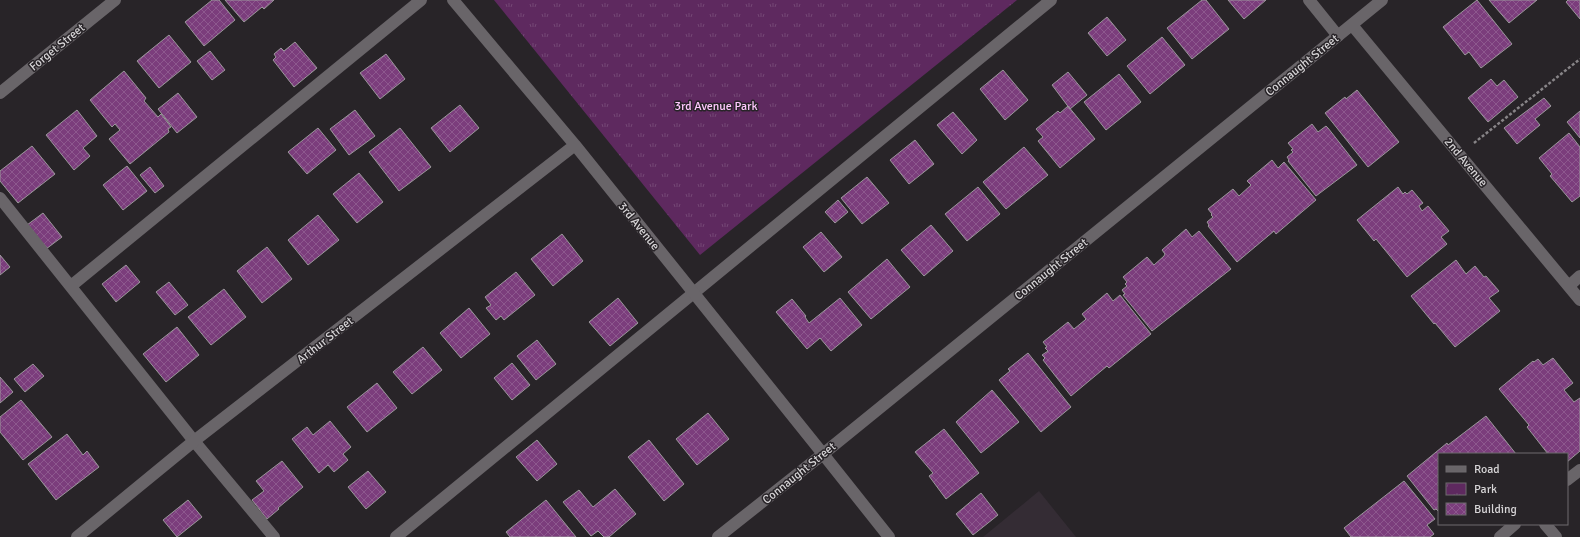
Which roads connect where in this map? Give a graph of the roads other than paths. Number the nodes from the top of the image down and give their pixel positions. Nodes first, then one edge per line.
1 (114, 0) edge
2 (421, 0) edge
3 (453, 0) edge
4 (1051, 0) edge
5 (1309, 0) edge
6 (1382, 0) edge
7 (1352, 25) junction
8 (1338, 36) junction
9 (0, 93) edge
10 (575, 145) junction
11 (0, 198) edge
12 (1580, 276) edge
13 (71, 286) junction
14 (1569, 286) junction
15 (694, 294) junction
16 (1580, 300) edge
17 (194, 441) junction
18 (823, 454) junction
19 (1580, 470) edge
20 (1568, 479) edge
21 (1514, 525) edge
22 (1546, 525) edge
23 (77, 537) edge
24 (274, 537) edge
25 (396, 537) edge
26 (718, 537) edge
27 (889, 537) edge
28 (1500, 537) edge
29 (1556, 537) edge

1 - 9 street, Forget Street
2 - 13 street
3 - 10 street, 3rd Avenue
4 - 15 street
5 - 8 street
6 - 7 street, Connaught Street
7 - 8 street, Connaught Street
7 - 14 street, 2nd Avenue
8 - 18 street, Connaught Street
10 - 15 street, 3rd Avenue
10 - 17 street, Arthur Street
11 - 13 street
12 - 14 street
13 - 17 street
14 - 16 street, 2nd Avenue
15 - 18 street, 3rd Avenue
15 - 25 street
17 - 23 street, Arthur Street
17 - 24 street
18 - 26 street, Connaught Street
18 - 27 street, 3rd Avenue
19 - 20 street
21 - 28 street
22 - 29 street

